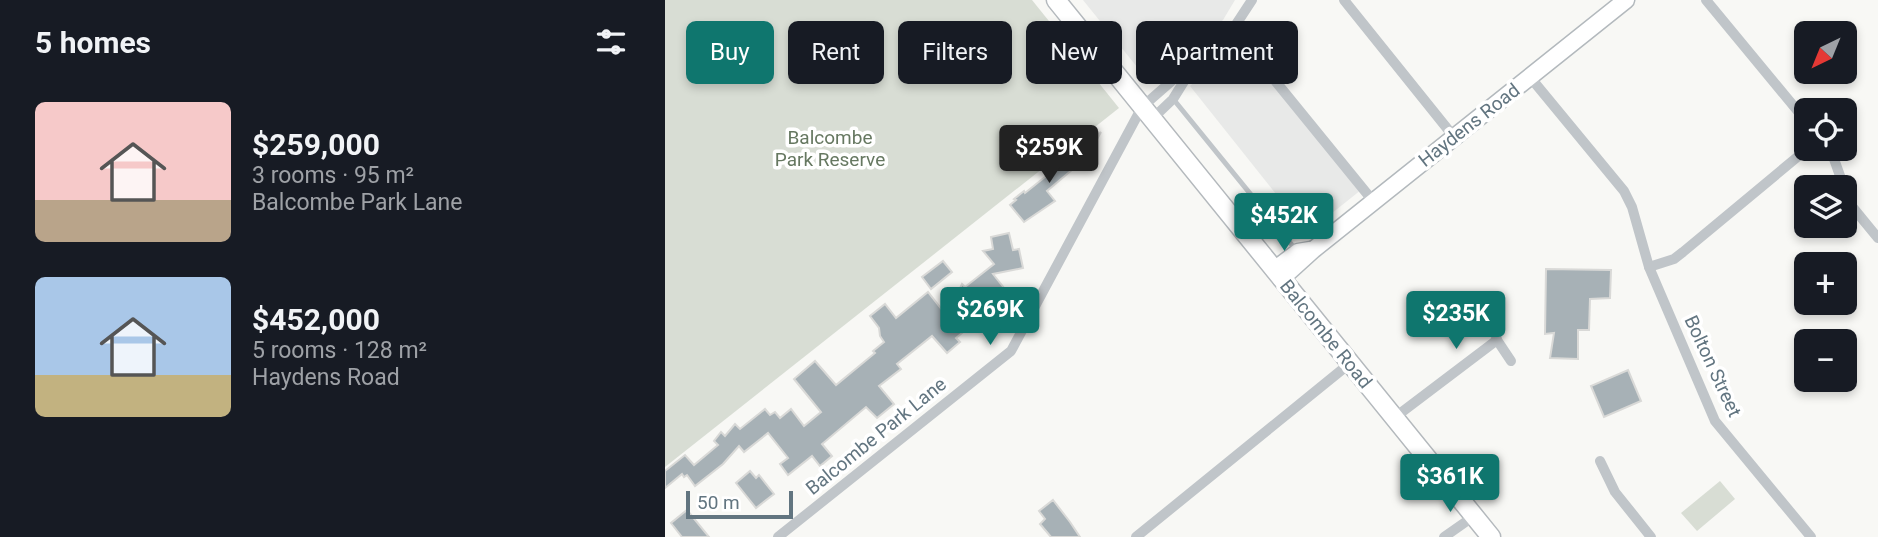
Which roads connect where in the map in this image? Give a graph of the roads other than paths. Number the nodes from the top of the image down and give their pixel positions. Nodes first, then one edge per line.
1 (1056, 0) edge
2 (1252, 0) edge
3 (1344, 0) edge
4 (1626, 0) edge
5 (1706, 0) edge
6 (1238, 21) edge
7 (1530, 77) junction
8 (1171, 84) edge
9 (1182, 84) edge
10 (1280, 84) edge
11 (1173, 99) junction
12 (1794, 106) edge
13 (1147, 113) junction
14 (1454, 137) junction
15 (1794, 160) edge
16 (1373, 201) junction
17 (1857, 212) edge
18 (1878, 238) edge
19 (1305, 251) junction
20 (1649, 267) junction
21 (1278, 274) junction
22 (1489, 310) dead end
23 (1497, 340) junction
24 (1511, 361) dead end
25 (1349, 364) junction
26 (1394, 418) junction
27 (1600, 461) dead end
28 (1474, 516) junction
29 (778, 537) edge
30 (1136, 537) edge
31 (1444, 537) edge
32 (1491, 537) edge
33 (1651, 537) edge
34 (1811, 537) edge

1 - 13 main road, Balcombe Road
2 - 6 street
3 - 14 street
4 - 7 street, Haydens Road
5 - 12 street
7 - 14 street, Haydens Road
7 - 20 street, Bolton Street
8 - 13 street
9 - 11 street
10 - 16 street
11 - 13 street
11 - 19 lane
13 - 21 main road, Balcombe Road
13 - 29 street, Balcombe Park Lane
14 - 16 street, Haydens Road
15 - 20 street
16 - 19 street, Haydens Road
17 - 18 street
19 - 21 street, Haydens Road
20 - 34 street, Bolton Street
21 - 25 main road, Balcombe Road
22 - 23 street
23 - 24 street
23 - 26 street
25 - 26 main road, Balcombe Road
25 - 30 street
26 - 28 main road, Balcombe Road
27 - 33 street
28 - 31 street
28 - 32 main road, Balcombe Road

